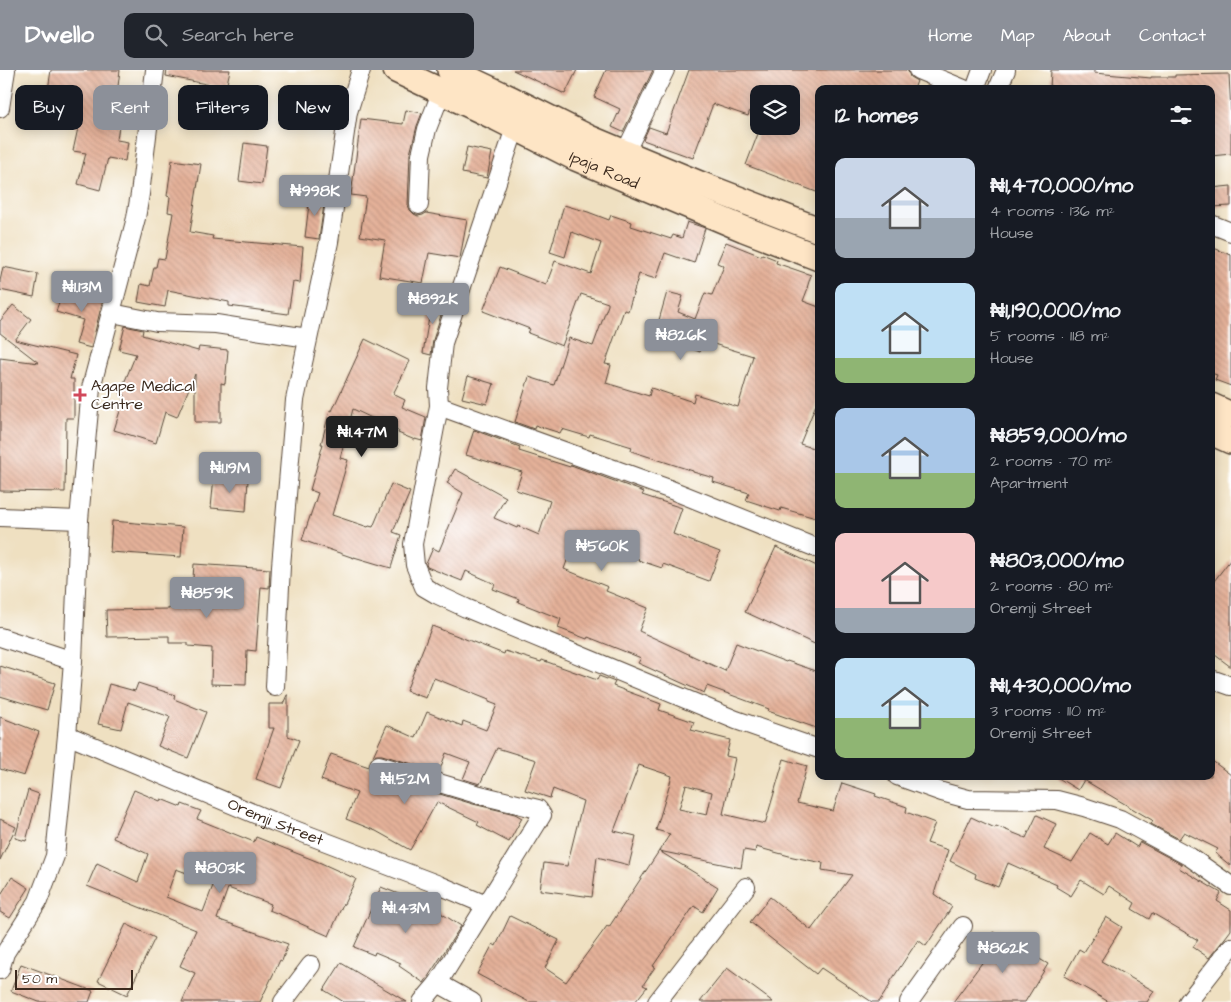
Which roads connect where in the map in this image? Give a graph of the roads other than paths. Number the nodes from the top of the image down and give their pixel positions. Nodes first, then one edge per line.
1 (6, 70) edge
2 (155, 70) edge
3 (361, 70) edge
4 (396, 70) edge
5 (665, 70) edge
6 (918, 70) edge
7 (982, 70) edge
8 (1006, 70) edge
9 (458, 78) edge
10 (954, 85) edge
11 (976, 85) edge
12 (1000, 85) edge
13 (0, 108) edge
14 (515, 128) junction
15 (625, 152) junction
16 (419, 204) dead end
17 (1215, 226) edge
18 (815, 228) edge
19 (1231, 232) edge
20 (815, 256) edge
21 (112, 313) junction
22 (308, 338) junction
23 (439, 406) junction
24 (1215, 408) edge
25 (1231, 415) edge
26 (1215, 434) edge
27 (1231, 441) edge
28 (0, 517) edge
29 (79, 520) junction
30 (815, 547) edge
31 (0, 638) edge
32 (73, 661) junction
33 (1215, 680) edge
34 (1231, 686) edge
35 (275, 687) dead end
36 (67, 735) junction
37 (815, 748) edge
38 (379, 765) dead end
39 (908, 780) edge
40 (1231, 886) edge
41 (746, 887) dead end
42 (486, 905) junction
43 (963, 926) dead end
44 (1231, 948) edge
45 (311, 965) dead end
46 (0, 970) edge
47 (438, 983) junction
48 (283, 1002) edge
49 (422, 1002) edge
50 (472, 1002) edge
51 (657, 1002) edge
52 (908, 1002) edge
53 (1188, 1002) edge

1 - 13 street
2 - 21 street
3 - 22 street
4 - 9 main road, Ipaja Road
5 - 15 street
6 - 10 street
7 - 11 street
8 - 12 street
9 - 14 main road, Ipaja Road
9 - 15 main road, Ipaja Road
9 - 16 street
14 - 20 main road, Ipaja Road
14 - 23 street
15 - 18 main road, Ipaja Road
17 - 19 street
21 - 22 street
21 - 29 street
22 - 35 street
23 - 30 street
23 - 37 street
24 - 25 main road
26 - 27 main road
28 - 29 street
29 - 32 street
31 - 32 street
32 - 36 street
33 - 34 street
36 - 42 street, Oremji Street
36 - 46 street
38 - 42 street
39 - 40 street
41 - 51 street
42 - 47 street
43 - 52 street
44 - 53 street
45 - 48 street
47 - 49 street
47 - 50 street

